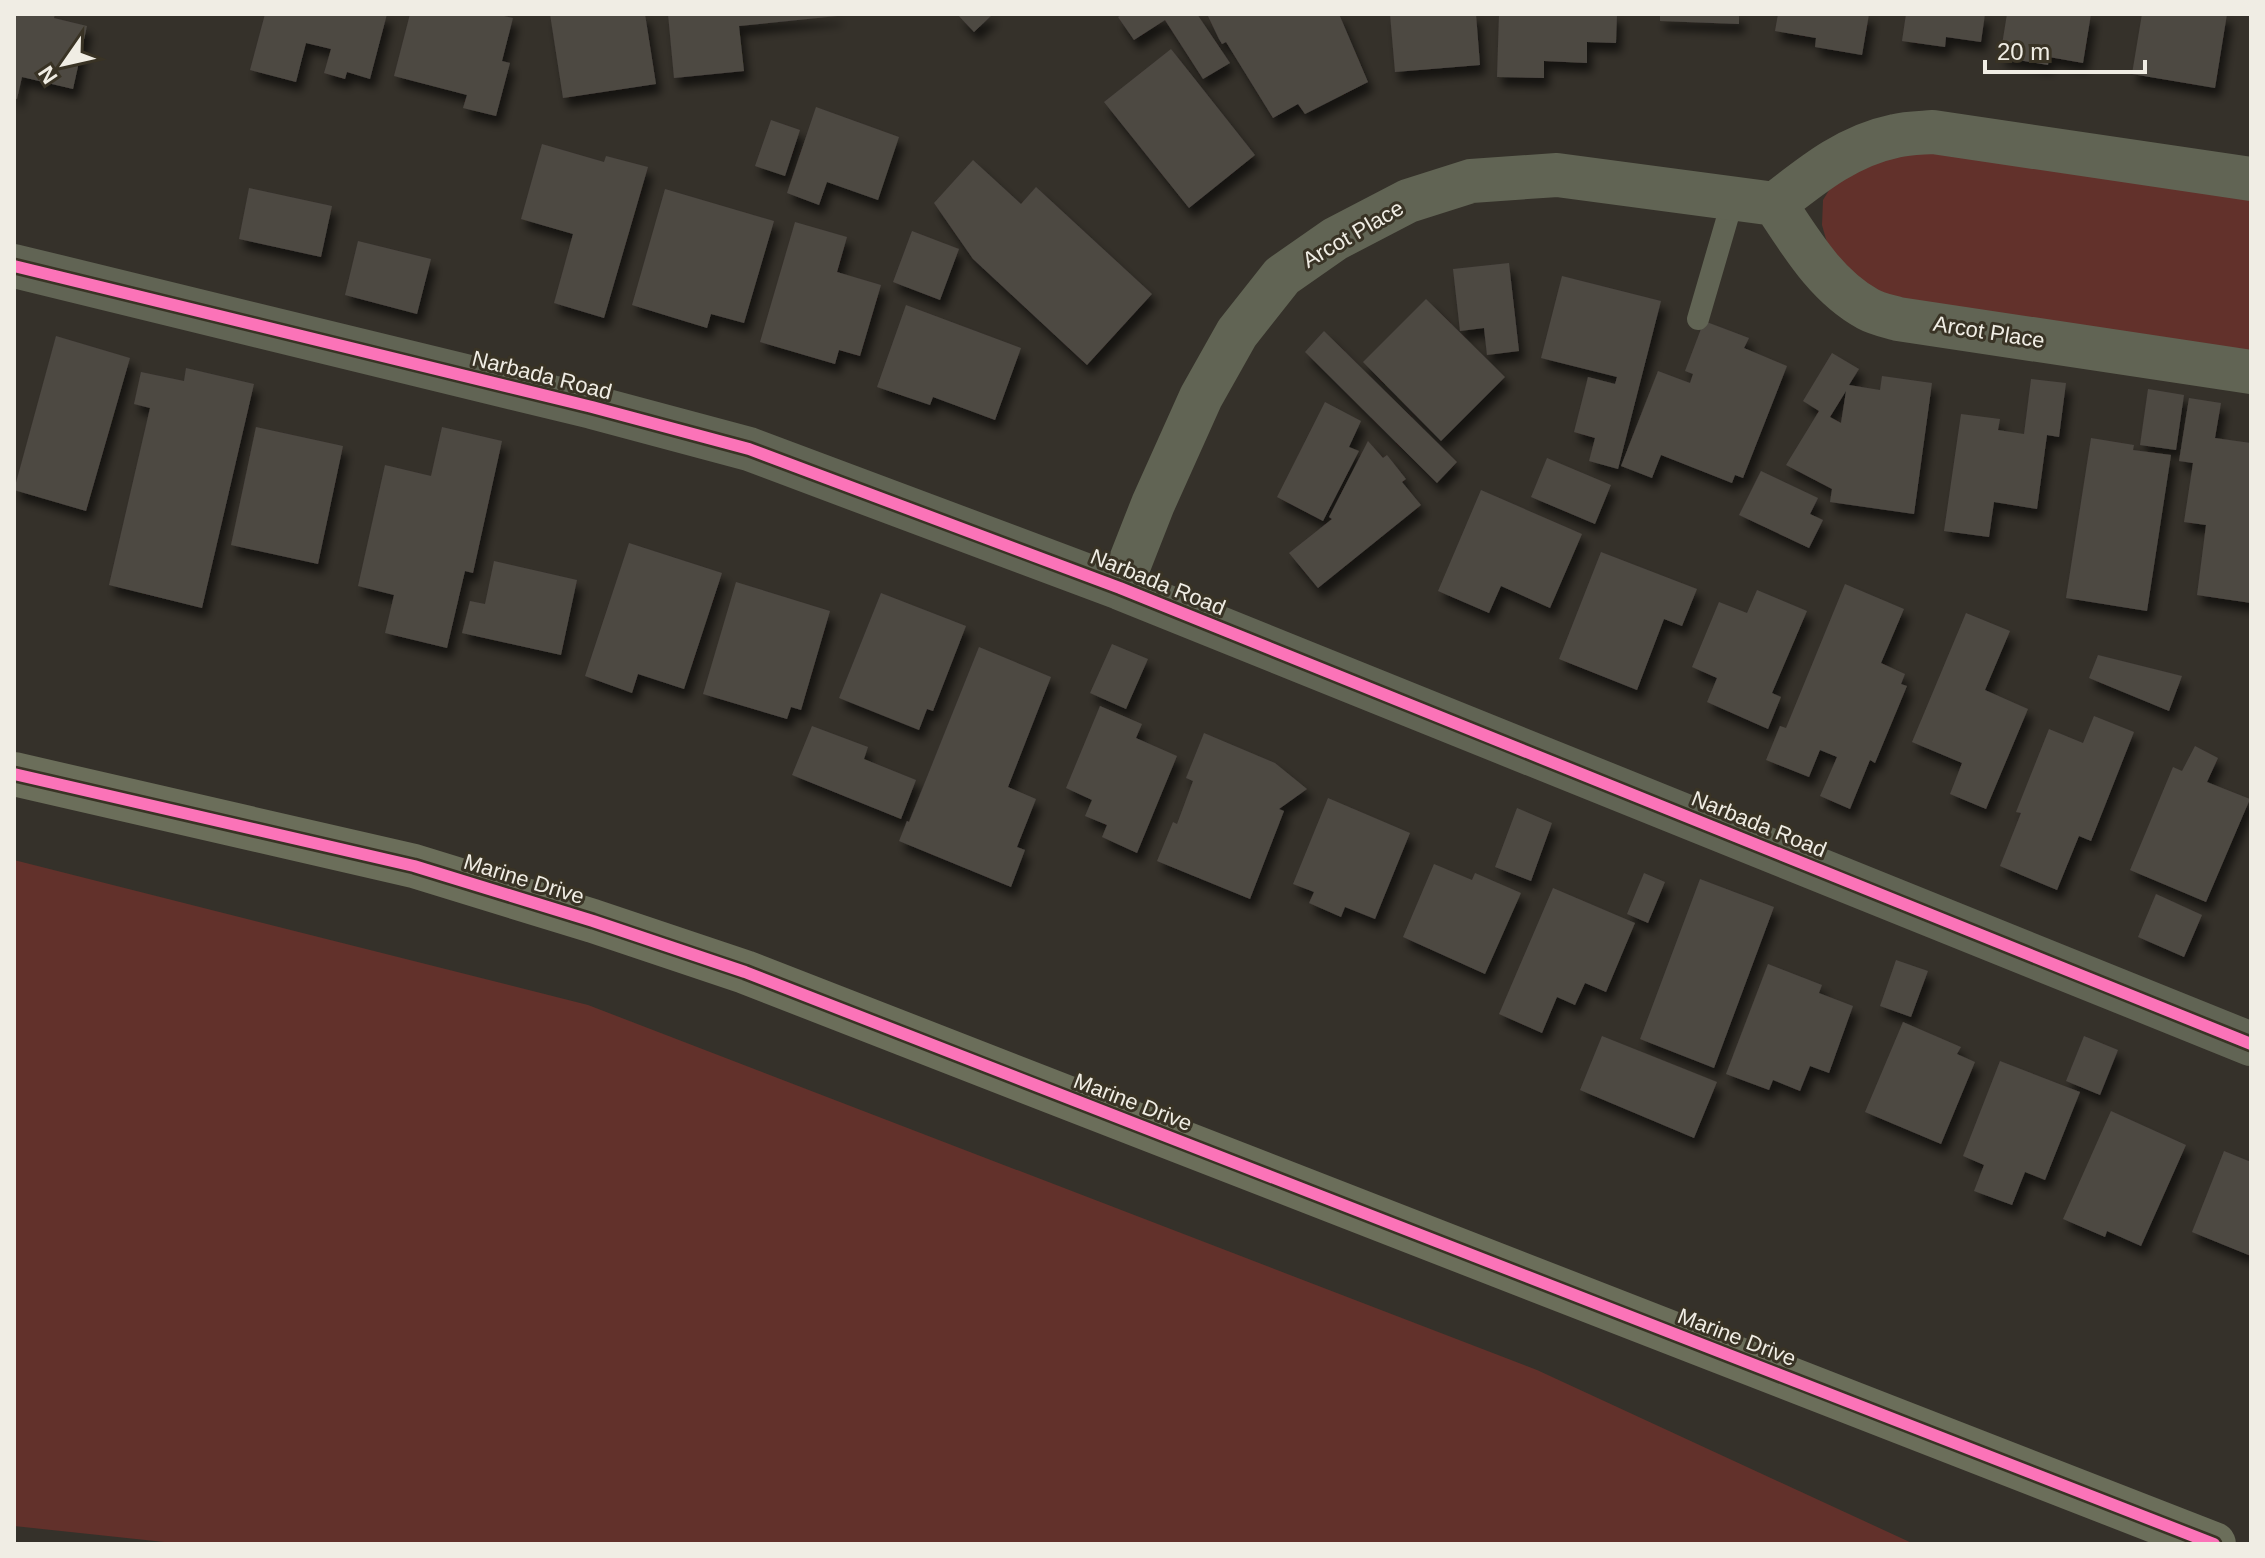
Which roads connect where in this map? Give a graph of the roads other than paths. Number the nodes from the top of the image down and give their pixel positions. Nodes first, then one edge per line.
1 (2251, 179) edge
2 (1733, 199) junction
3 (1775, 204) junction
4 (14, 266) edge
5 (1698, 319) dead end
6 (2251, 372) edge
7 (1120, 588) junction
8 (14, 774) edge
9 (2251, 1044) edge
10 (2214, 1544) edge

1 - 3 street
2 - 3 street, Arcot Place
2 - 5 lane
2 - 7 street, Arcot Place
3 - 6 street, Arcot Place
4 - 7 street, Narbada Road
7 - 9 street, Narbada Road
8 - 10 street, Marine Drive

